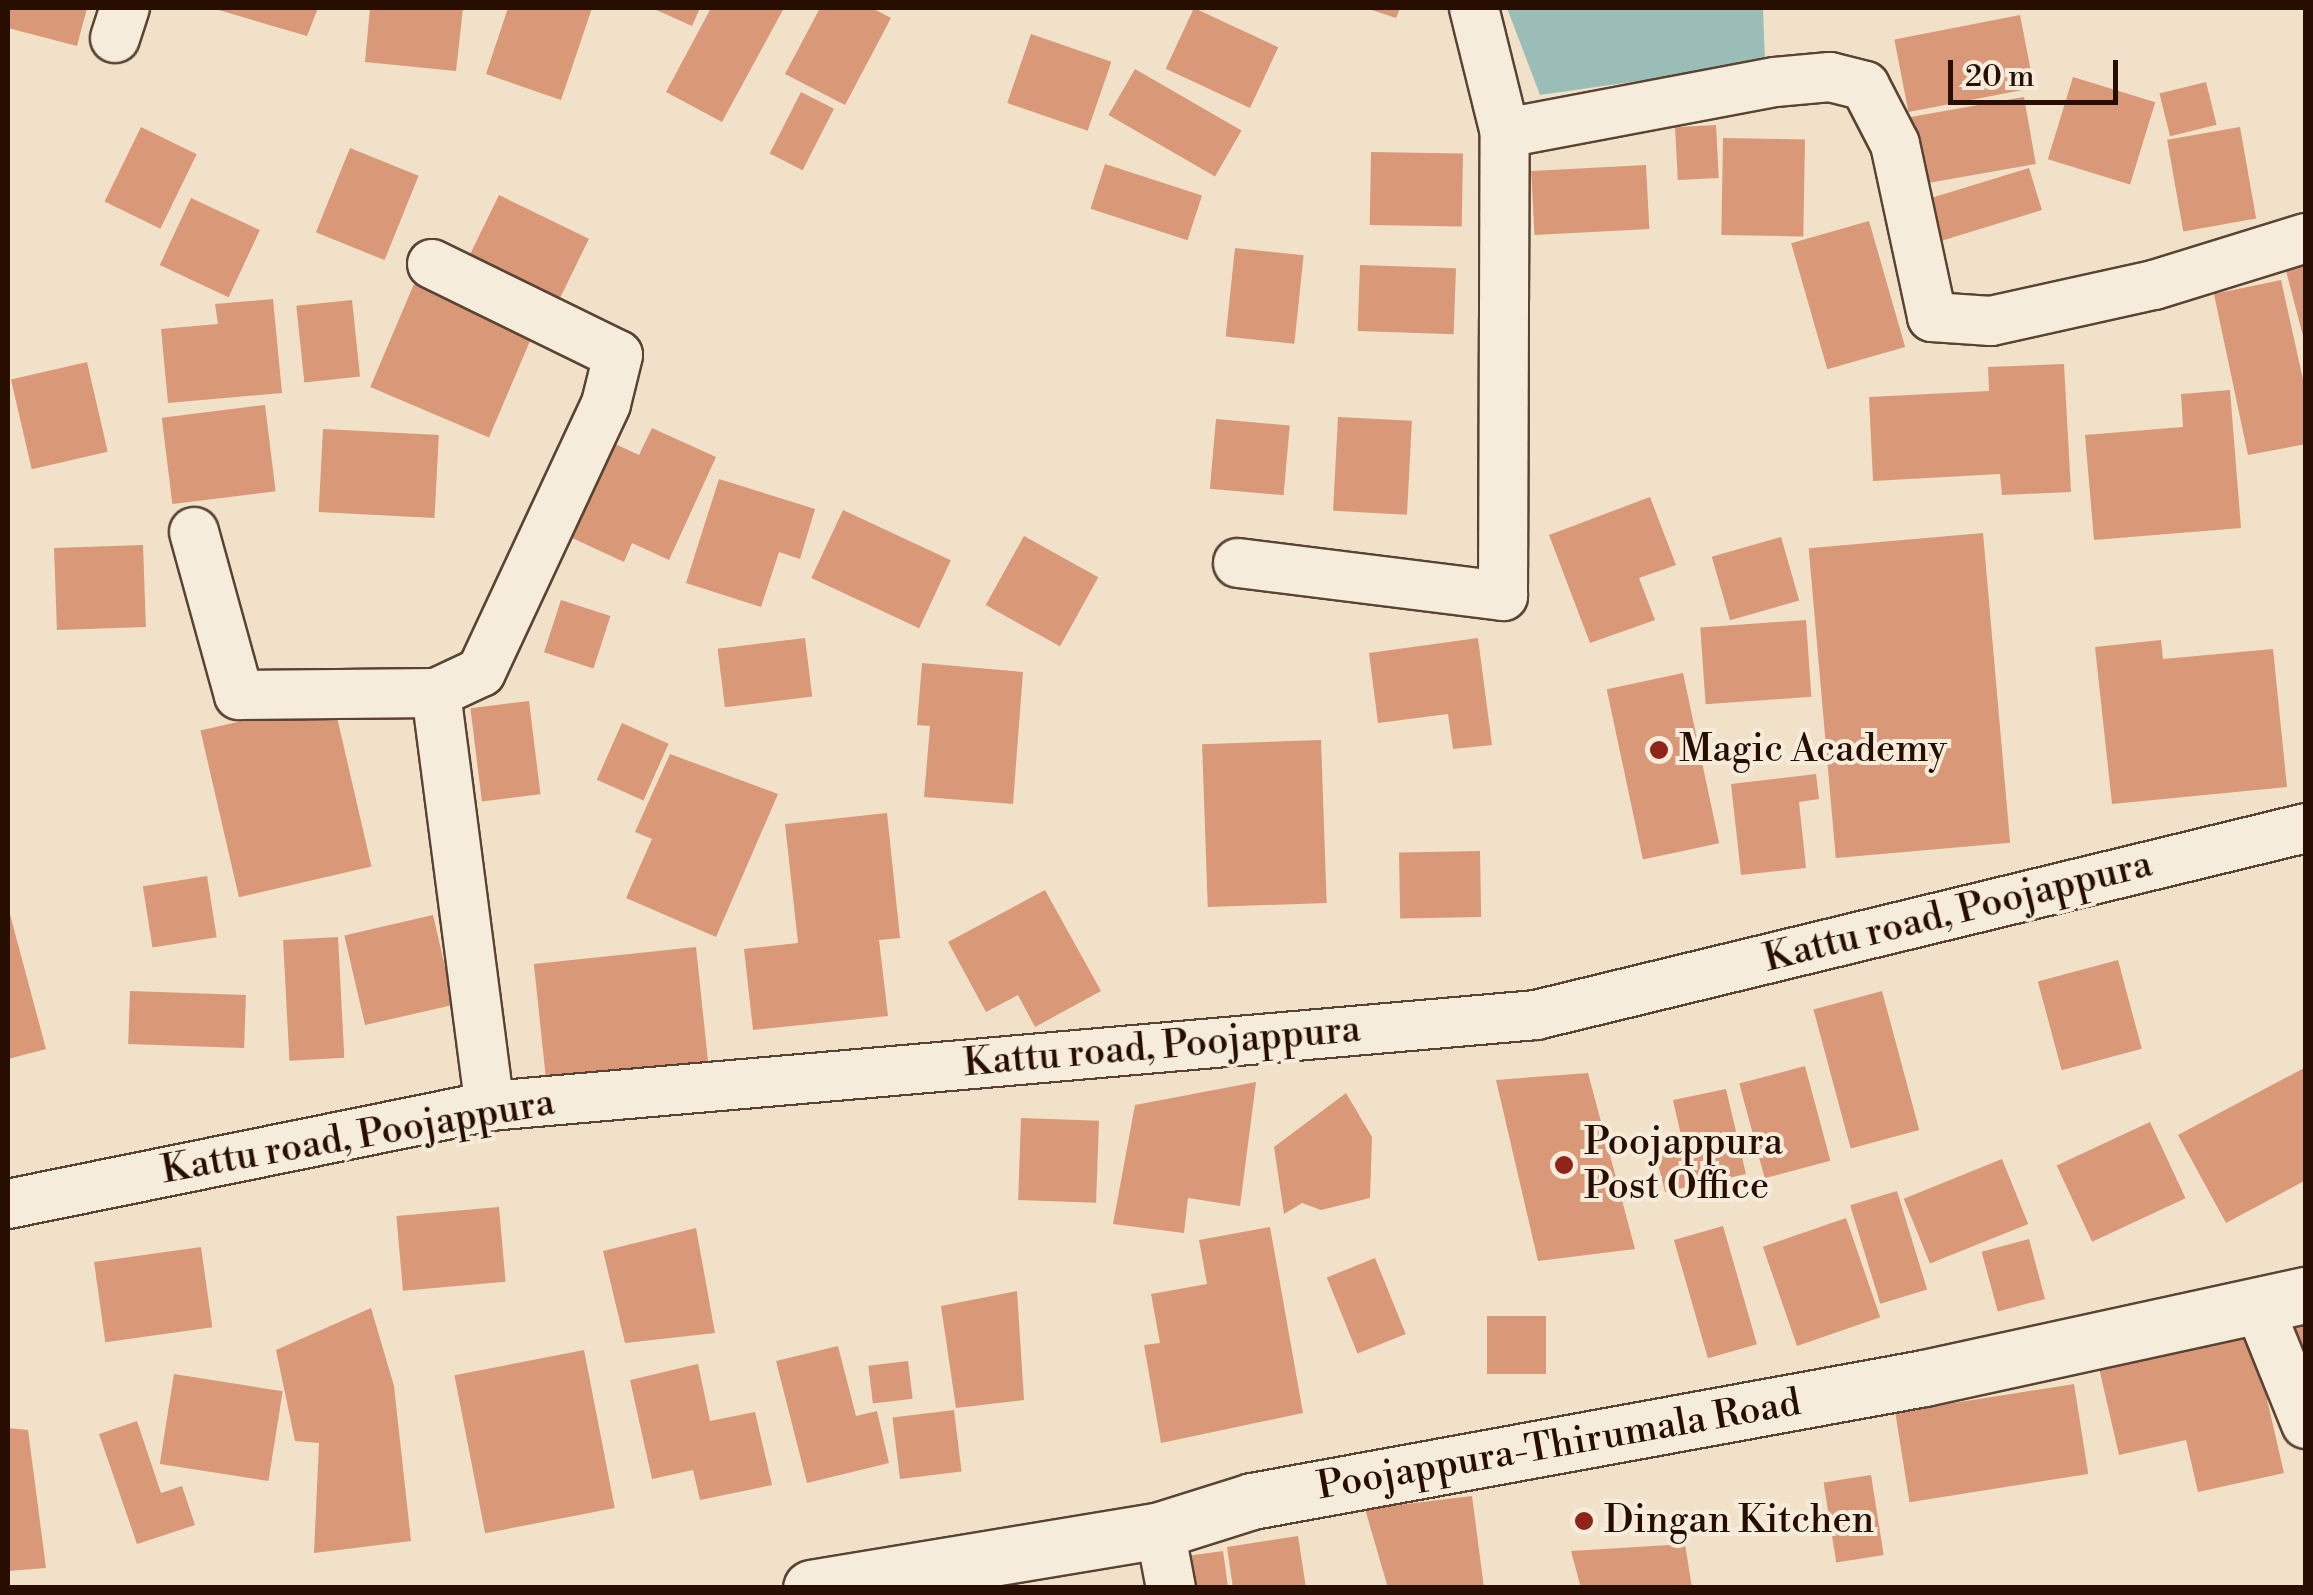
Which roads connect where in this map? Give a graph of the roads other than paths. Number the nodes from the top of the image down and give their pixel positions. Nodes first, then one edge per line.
1 (1474, 8) edge
2 (1505, 133) junction
3 (2306, 238) edge
4 (432, 264) dead end
5 (194, 532) dead end
6 (1238, 564) dead end
7 (436, 693) junction
8 (2306, 828) edge
9 (490, 1106) junction
10 (8, 1204) edge
11 (2283, 1303) edge
12 (2306, 1424) edge
13 (1160, 1530) junction
14 (810, 1588) edge
15 (1171, 1588) edge

1 - 2 street
2 - 3 street
2 - 6 street
4 - 7 street
5 - 7 street
7 - 9 street
8 - 9 street, Kattu road, Poojappura
9 - 10 street, Kattu road, Poojappura
11 - 12 street
11 - 13 main road, Poojappura-Thirumala Road
13 - 14 main road, Poojappura-Thirumala Road
13 - 15 street

